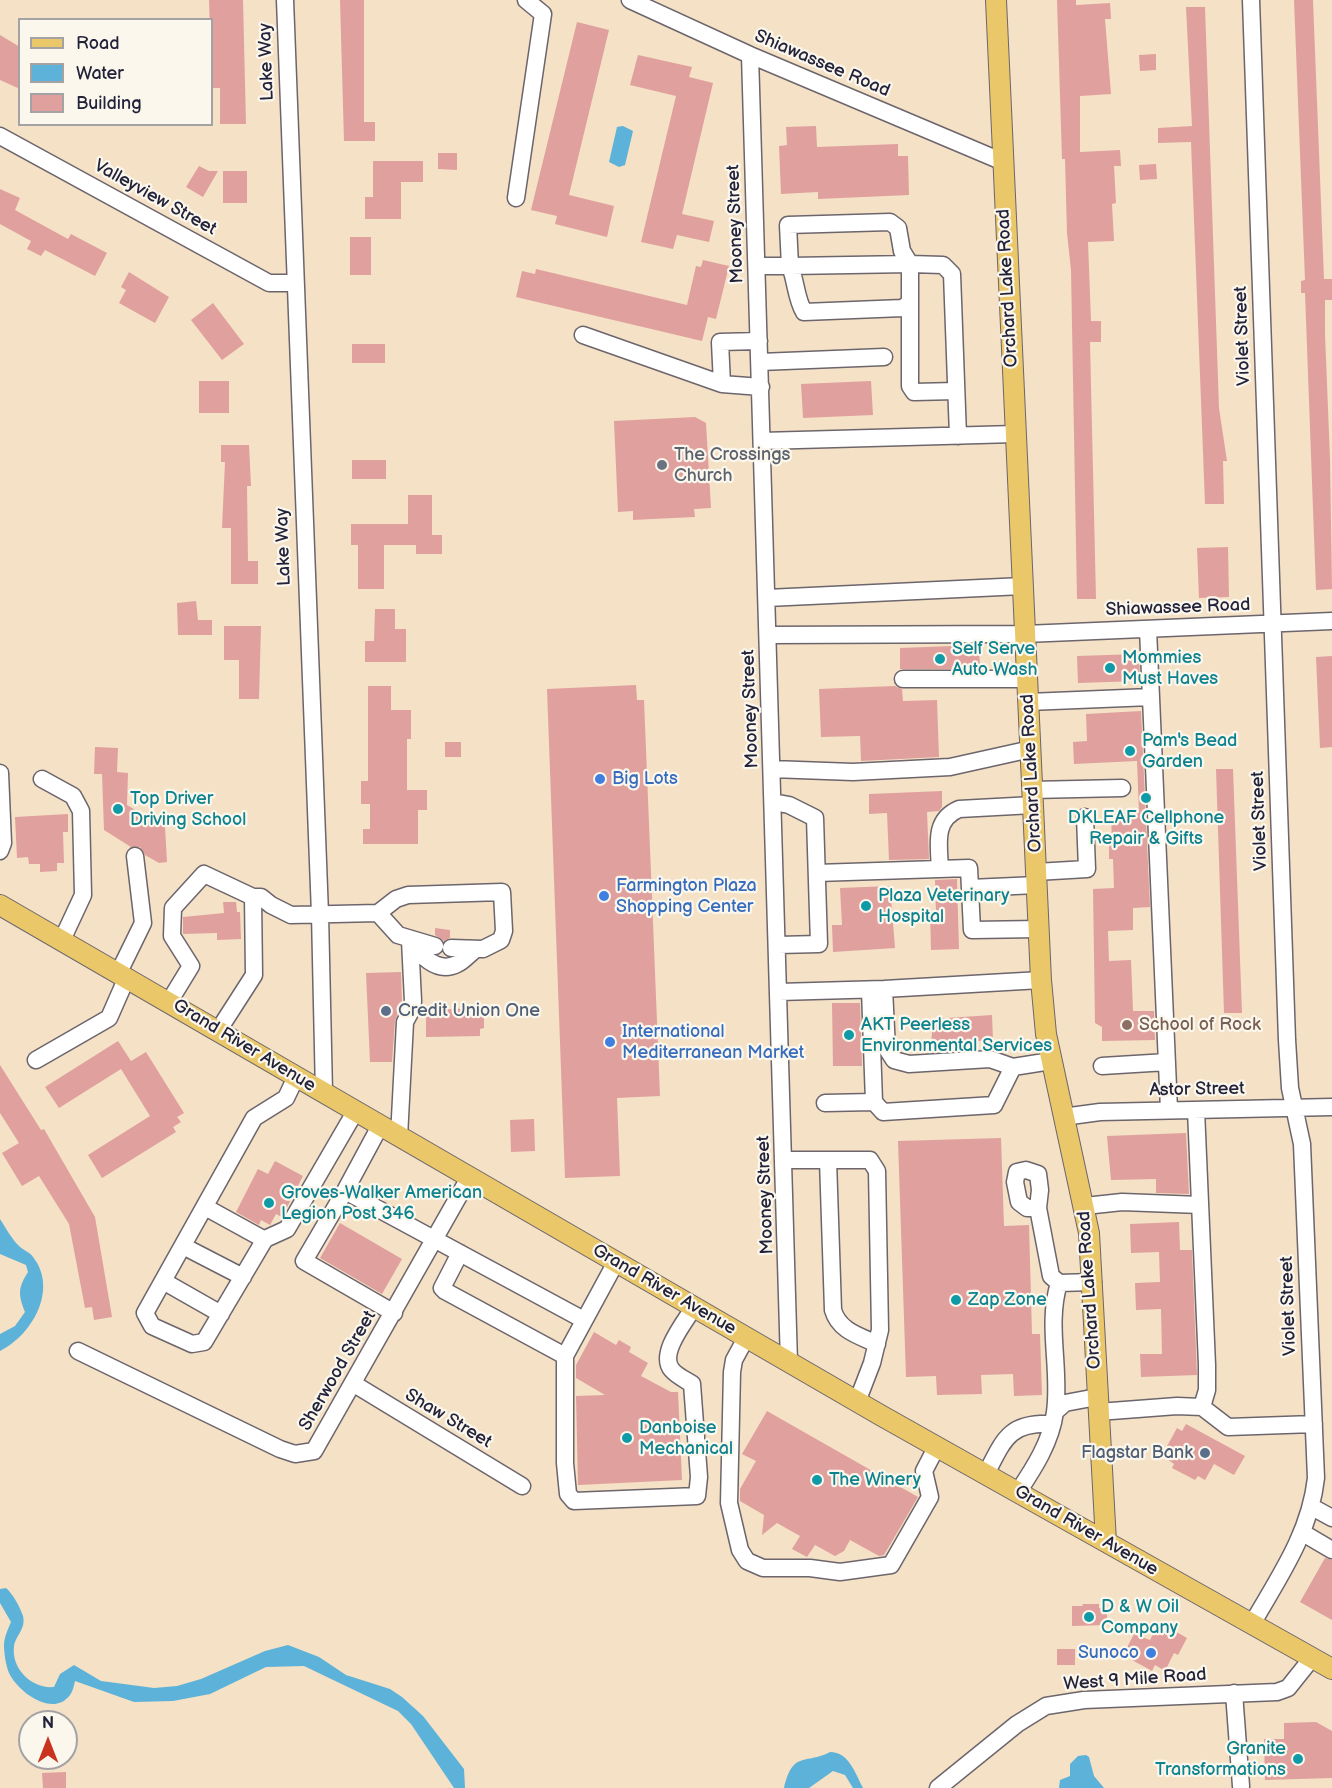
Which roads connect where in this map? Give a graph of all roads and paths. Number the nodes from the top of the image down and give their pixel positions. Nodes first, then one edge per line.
1 (285, 0) edge
2 (526, 0) edge
3 (630, 0) edge
4 (996, 0) edge
5 (1251, 0) edge
6 (750, 55) junction
7 (0, 136) edge
8 (1001, 161) junction
9 (516, 198) dead end
10 (910, 264) junction
11 (757, 266) junction
12 (790, 266) junction
13 (294, 283) junction
14 (910, 302) junction
15 (583, 336) dead end
16 (759, 341) junction
17 (884, 357) dead end
18 (760, 362) junction
19 (722, 384) junction
20 (760, 387) junction
21 (956, 391) junction
22 (1015, 434) junction
23 (958, 436) junction
24 (762, 441) junction
25 (1023, 586) junction
26 (767, 598) junction
27 (1332, 621) edge
28 (1273, 624) junction
29 (1148, 629) junction
30 (1025, 634) junction
31 (768, 635) junction
32 (903, 679) dead end
33 (1027, 679) junction
34 (1151, 697) junction
35 (1029, 702) junction
36 (1031, 749) junction
37 (772, 769) junction
38 (0, 773) edge
39 (42, 779) dead end
40 (1122, 788) dead end
41 (1033, 798) junction
42 (773, 802) junction
43 (1085, 817) dead end
44 (0, 851) edge
45 (135, 856) dead end
46 (940, 869) junction
47 (817, 873) junction
48 (1036, 879) junction
49 (970, 888) junction
50 (253, 897) junction
51 (0, 905) edge
52 (378, 913) junction
53 (320, 914) junction
54 (1039, 929) junction
55 (62, 940) junction
56 (410, 940) junction
57 (777, 945) junction
58 (476, 949) junction
59 (123, 975) junction
60 (1041, 980) junction
61 (877, 990) junction
62 (779, 992) junction
63 (169, 1002) junction
64 (218, 1031) junction
65 (36, 1060) dead end
66 (1051, 1061) junction
67 (1167, 1062) junction
68 (1008, 1064) junction
69 (1102, 1066) dead end
70 (296, 1077) junction
71 (324, 1093) junction
72 (874, 1102) junction
73 (825, 1103) dead end
74 (1296, 1107) junction
75 (1332, 1107) edge
76 (1169, 1110) junction
77 (1196, 1110) junction
78 (355, 1112) junction
79 (1063, 1117) junction
80 (380, 1126) junction
81 (399, 1137) junction
82 (784, 1160) junction
83 (828, 1160) junction
84 (470, 1178) junction
85 (345, 1191) junction
86 (1200, 1205) junction
87 (1085, 1206) junction
88 (205, 1207) junction
89 (1038, 1208) dead end
90 (435, 1239) junction
91 (265, 1240) junction
92 (183, 1246) junction
93 (460, 1253) junction
94 (616, 1262) junction
95 (243, 1277) junction
96 (163, 1281) junction
97 (1093, 1282) junction
98 (1059, 1283) junction
99 (694, 1307) junction
100 (394, 1313) junction
101 (221, 1314) junction
102 (582, 1319) junction
103 (746, 1338) junction
104 (878, 1344) junction
105 (78, 1351) dead end
106 (565, 1356) junction
107 (789, 1362) junction
108 (354, 1384) junction
109 (857, 1402) junction
110 (1098, 1404) junction
111 (1202, 1407) junction
112 (1054, 1417) junction
113 (1314, 1424) junction
114 (937, 1446) junction
115 (986, 1474) junction
116 (522, 1486) dead end
117 (1018, 1492) junction
118 (1312, 1507) junction
119 (1332, 1518) edge
120 (1303, 1533) junction
121 (1106, 1542) junction
122 (1332, 1550) edge
123 (1252, 1624) junction
124 (1312, 1658) junction
125 (1332, 1669) edge
126 (1234, 1693) junction
127 (1241, 1786) dead end
128 (938, 1788) edge

1 - 13 street, Lake Way
2 - 9 street
3 - 6 street, Shiawassee Road
4 - 8 main road, Orchard Lake Road
5 - 28 street, Violet Street
6 - 8 street, Shiawassee Road
6 - 11 street, Mooney Street
7 - 13 street, Valleyview Street
8 - 22 main road, Orchard Lake Road
10 - 12 street
10 - 12 street
10 - 14 street
10 - 21 street
11 - 12 street
11 - 16 street, Mooney Street
12 - 14 street
13 - 53 street, Lake Way
14 - 21 street
15 - 19 street
16 - 18 street, Mooney Street
16 - 19 street
17 - 18 street
18 - 20 street, Mooney Street
19 - 20 street
20 - 24 street, Mooney Street
21 - 23 street
22 - 23 street
22 - 25 main road, Orchard Lake Road
23 - 24 street
24 - 26 street, Mooney Street
25 - 26 street
25 - 30 main road, Orchard Lake Road
26 - 31 street, Mooney Street
27 - 28 street, Shiawassee Road
28 - 29 street, Shiawassee Road
28 - 74 street, Violet Street
29 - 30 street, Shiawassee Road
29 - 34 street
30 - 31 street, Shiawassee Road
30 - 33 main road, Orchard Lake Road
31 - 37 street, Mooney Street
32 - 33 street
33 - 35 main road, Orchard Lake Road
34 - 35 street
34 - 67 street
35 - 36 main road, Orchard Lake Road
36 - 37 street
36 - 41 main road, Orchard Lake Road
37 - 42 street, Mooney Street
38 - 44 street
39 - 55 street
40 - 41 street
41 - 46 street
41 - 48 main road, Orchard Lake Road
42 - 47 street
42 - 57 street, Mooney Street
43 - 48 street
45 - 59 street
46 - 47 street
46 - 49 street
47 - 57 street
48 - 49 street
48 - 54 main road, Orchard Lake Road
49 - 54 street
50 - 53 street
50 - 63 street
50 - 64 street
51 - 55 main road, Grand River Avenue
52 - 53 street
52 - 56 street
52 - 58 street
53 - 71 street, Lake Way
54 - 60 main road, Orchard Lake Road
55 - 59 main road, Grand River Avenue
56 - 58 street
56 - 58 street
56 - 81 street
57 - 62 street, Mooney Street
59 - 63 main road, Grand River Avenue
59 - 65 street
60 - 61 street
60 - 66 main road, Orchard Lake Road
61 - 62 street
61 - 68 street
61 - 72 street
62 - 82 street, Mooney Street
63 - 64 main road, Grand River Avenue
64 - 70 main road, Grand River Avenue
66 - 68 street
66 - 79 main road, Orchard Lake Road
67 - 69 street
67 - 76 street
68 - 72 street
70 - 71 main road, Grand River Avenue
70 - 88 street
71 - 78 main road, Grand River Avenue
72 - 73 street
74 - 75 street, Astor Street
74 - 77 street, Astor Street
74 - 113 street, Violet Street
76 - 77 street, Astor Street
76 - 79 street, Astor Street
77 - 86 street
78 - 80 main road, Grand River Avenue
78 - 91 street
79 - 87 main road, Orchard Lake Road
80 - 81 main road, Grand River Avenue
80 - 85 street
81 - 84 main road, Grand River Avenue
82 - 83 street
82 - 107 street, Mooney Street
83 - 104 street
83 - 104 street
84 - 90 street, Sherwood Street
84 - 94 main road, Grand River Avenue
85 - 90 street
85 - 100 street
86 - 87 street
86 - 111 street
87 - 97 main road, Orchard Lake Road
88 - 91 street
88 - 92 street
89 - 98 street
90 - 93 street
90 - 100 street, Sherwood Street
91 - 95 street
92 - 95 street
92 - 96 street
93 - 102 street
93 - 106 street
94 - 99 main road, Grand River Avenue
94 - 102 street
95 - 101 street
96 - 101 street
96 - 101 street
97 - 98 street
97 - 110 main road, Orchard Lake Road
98 - 112 street
99 - 103 main road, Grand River Avenue
99 - 106 street
100 - 108 street, Sherwood Street
102 - 106 street
103 - 107 main road, Grand River Avenue
103 - 114 street
104 - 109 street
105 - 108 street, Sherwood Street
107 - 109 main road, Grand River Avenue
108 - 116 street, Shaw Street
109 - 114 main road, Grand River Avenue
110 - 111 street
110 - 112 street
110 - 121 main road, Orchard Lake Road
111 - 113 street
112 - 115 street
112 - 117 street
113 - 118 street, Violet Street
114 - 115 main road, Grand River Avenue
115 - 117 main road, Grand River Avenue
117 - 121 main road, Grand River Avenue
118 - 119 street
118 - 120 street, Violet Street
120 - 122 street
120 - 123 street, Violet Street
121 - 123 main road, Grand River Avenue
123 - 124 main road, Grand River Avenue
124 - 125 main road, Grand River Avenue
124 - 126 street, West 9 Mile Road
126 - 127 street
126 - 128 street, West 9 Mile Road

